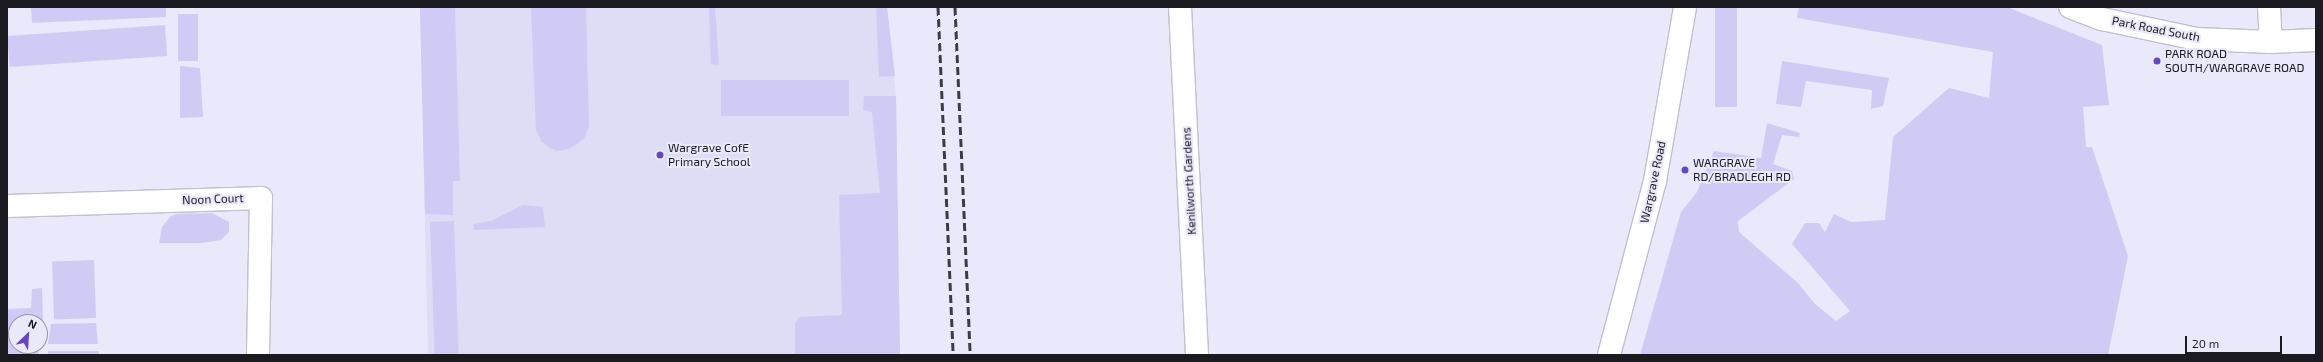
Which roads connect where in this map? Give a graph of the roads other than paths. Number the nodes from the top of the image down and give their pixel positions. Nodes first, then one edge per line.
1 (1180, 7) edge
2 (1686, 7) edge
3 (2070, 7) edge
4 (2270, 7) edge
5 (2316, 40) edge
6 (2271, 42) junction
7 (7, 206) edge
8 (258, 355) edge
9 (1197, 355) edge
10 (1609, 355) edge

1 - 9 street, Kenilworth Gardens
2 - 10 street, Wargrave Road
3 - 6 street, Park Road South
4 - 6 street
5 - 6 street, Park Road South
7 - 8 street, Noon Court

